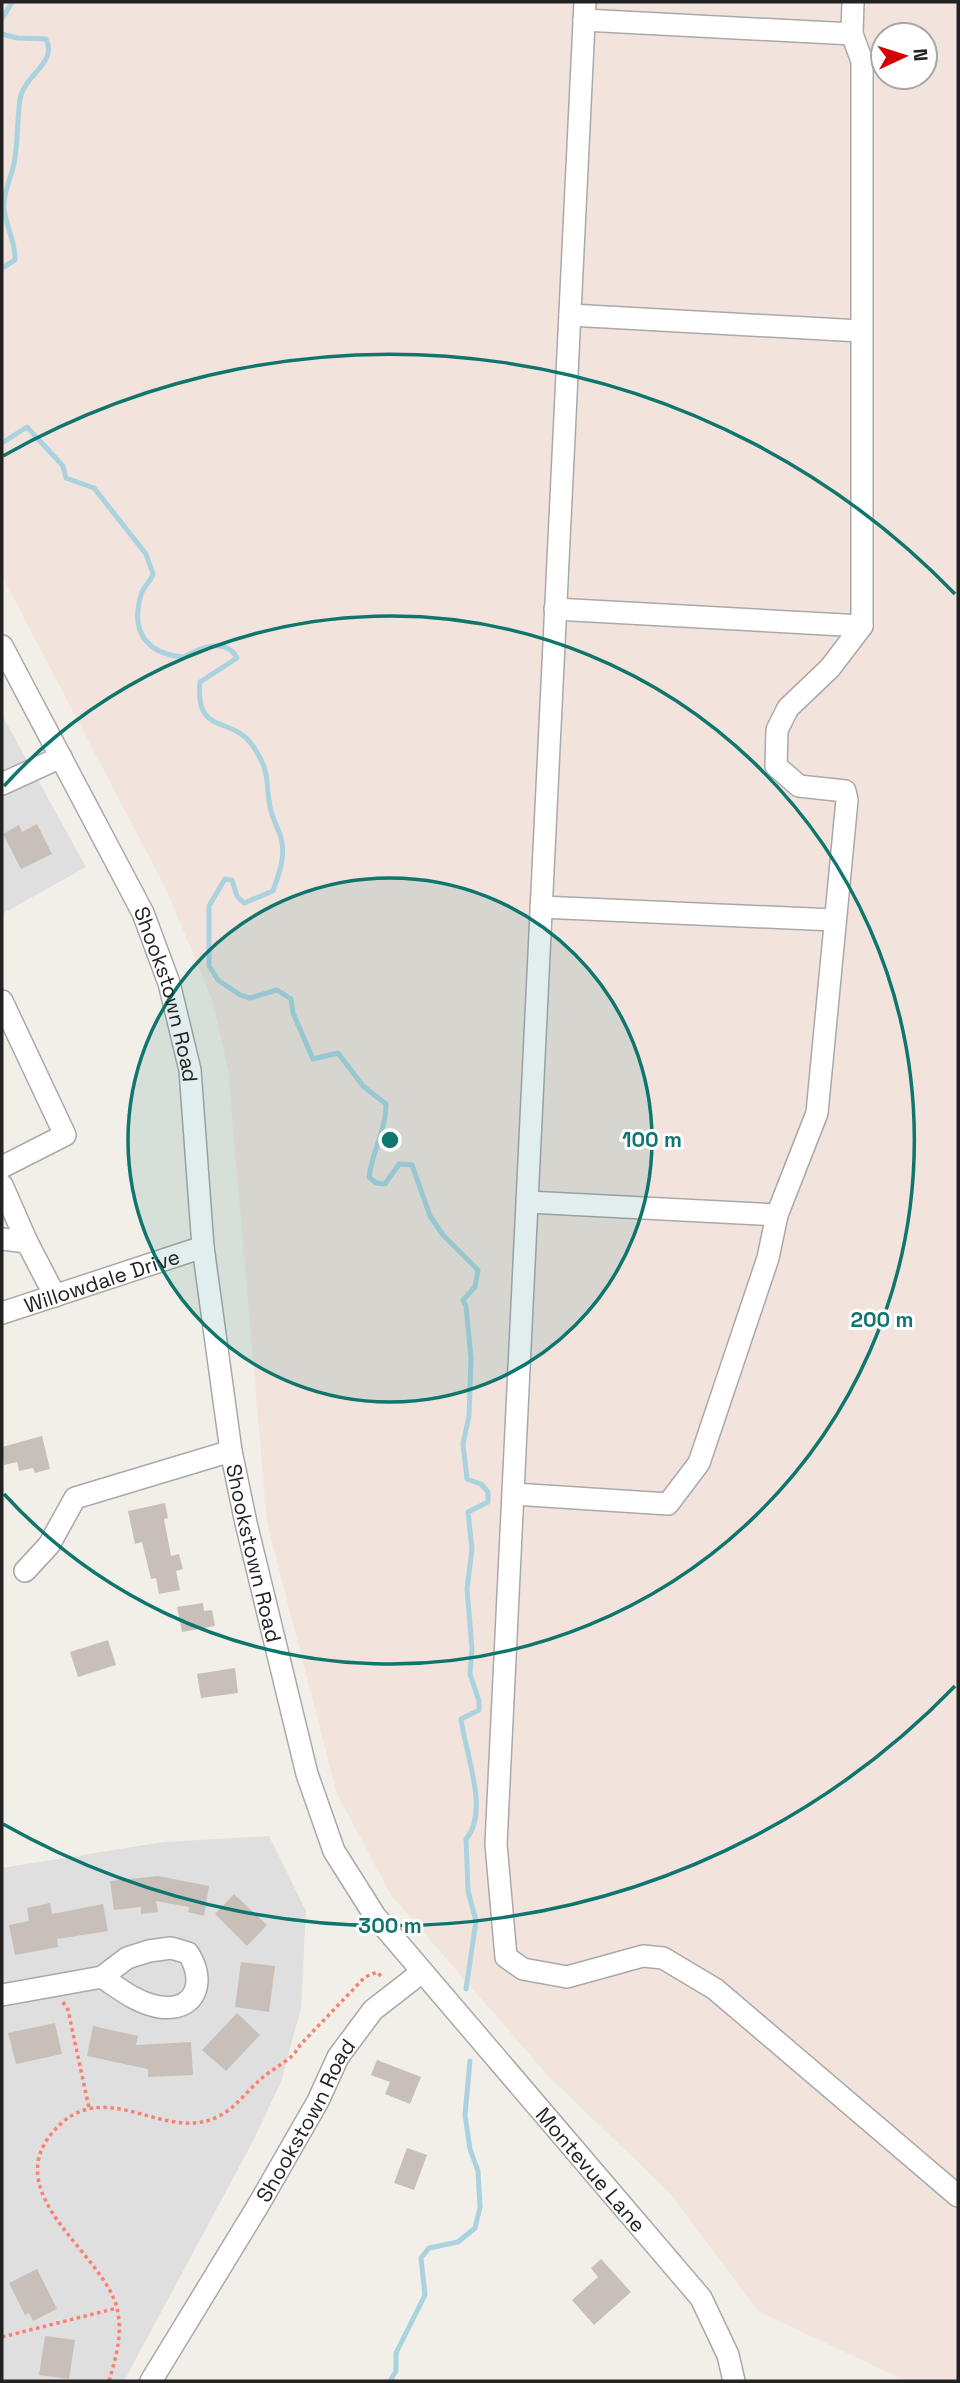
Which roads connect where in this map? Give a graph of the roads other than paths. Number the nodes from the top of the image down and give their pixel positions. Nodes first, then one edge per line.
1 (853, 2) edge
2 (585, 11) edge
3 (852, 34) junction
4 (570, 315) junction
5 (860, 331) junction
6 (555, 609) junction
7 (862, 626) junction
8 (2, 646) edge
9 (61, 757) junction
10 (2, 784) edge
11 (541, 907) junction
12 (834, 920) junction
13 (2, 1002) edge
14 (2, 1167) edge
15 (2, 1185) edge
16 (528, 1202) junction
17 (778, 1215) junction
18 (2, 1239) edge
19 (27, 1242) junction
20 (203, 1247) junction
21 (55, 1296) junction
22 (2, 1313) edge
23 (231, 1451) junction
24 (514, 1494) junction
25 (24, 1571) dead end
26 (422, 1972) junction
27 (102, 1977) dead end
28 (2, 1995) edge
29 (958, 2196) edge
30 (151, 2381) edge
31 (734, 2381) edge

1 - 3 street
2 - 3 street
2 - 4 street
3 - 5 street
4 - 5 street
4 - 6 street
5 - 7 street
6 - 7 street
6 - 11 street
7 - 12 street
8 - 9 street, Shookstown Road
9 - 10 street
9 - 20 street, Shookstown Road
11 - 12 street
11 - 16 street
12 - 17 street
13 - 14 street
15 - 19 street
16 - 17 street
16 - 24 street
17 - 24 street
18 - 19 street
19 - 21 street
20 - 21 street, Willowdale Drive
20 - 23 street, Shookstown Road
21 - 22 street, Willowdale Drive
23 - 25 street
23 - 26 street, Shookstown Road
24 - 29 street
26 - 30 street, Shookstown Road
26 - 31 street, Montevue Lane
27 - 28 street

